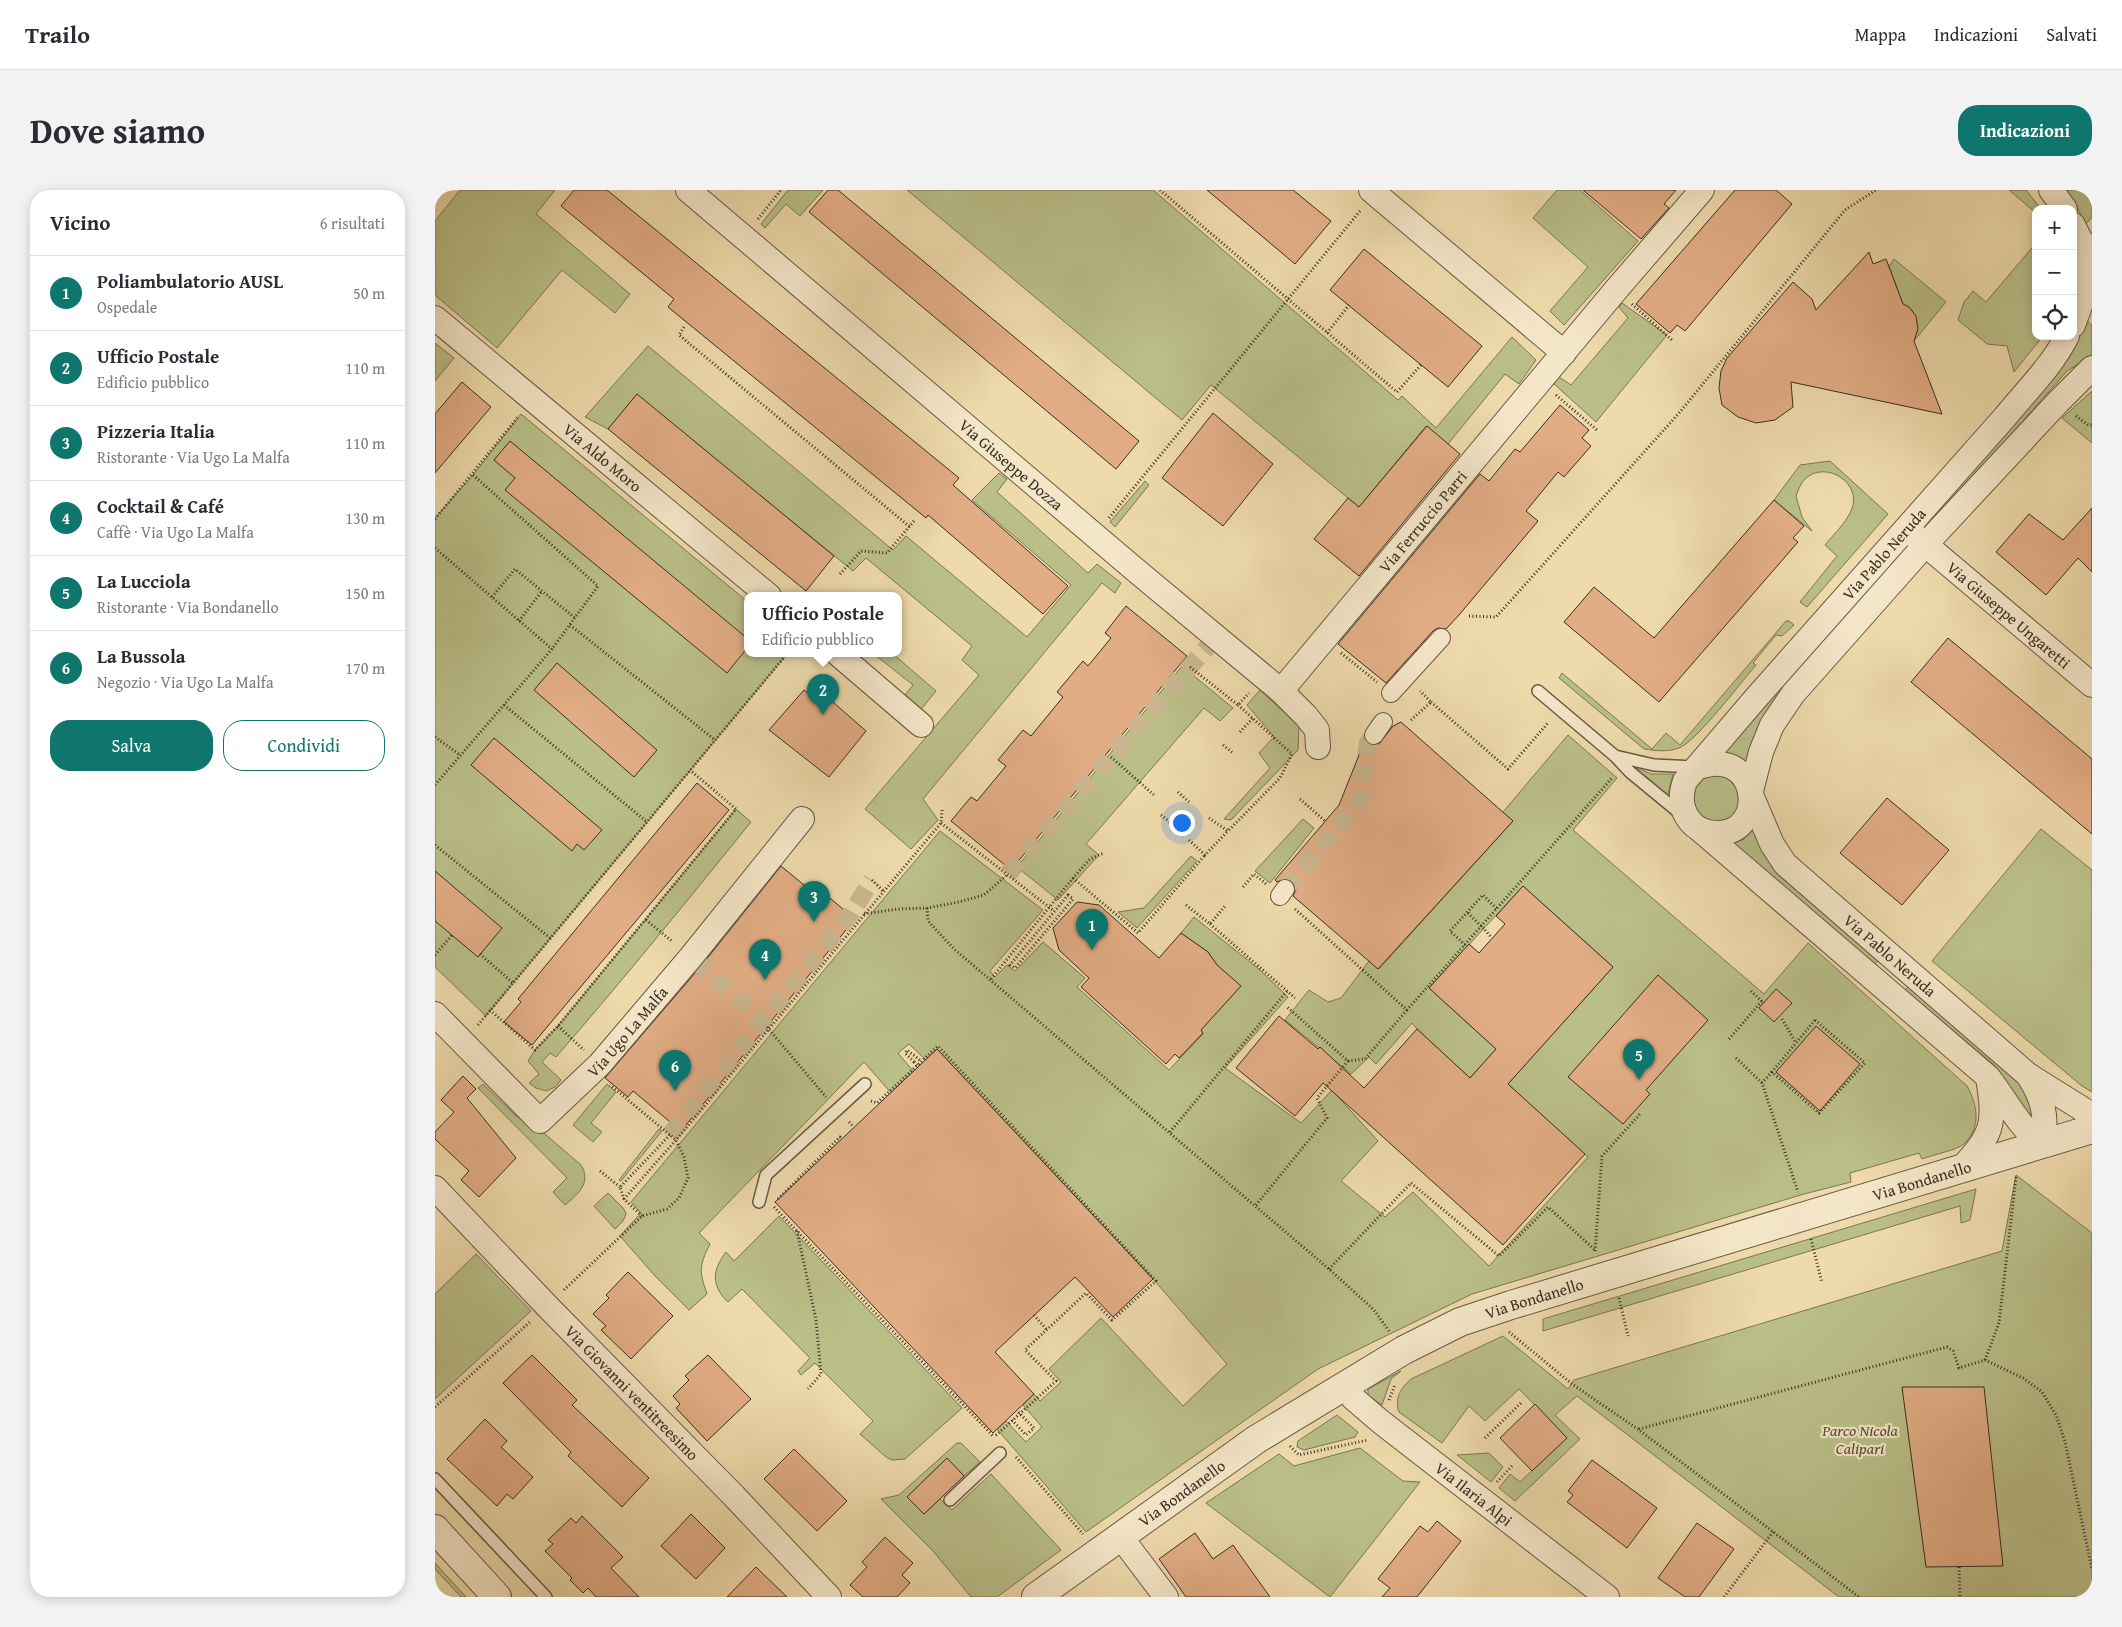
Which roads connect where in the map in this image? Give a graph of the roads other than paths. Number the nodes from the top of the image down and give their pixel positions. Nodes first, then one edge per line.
1 (688, 190) edge
2 (1702, 190) edge
3 (2051, 190) edge
4 (1367, 198) edge
5 (2062, 205) edge
6 (2077, 231) edge
7 (2090, 250) edge
8 (2089, 292) edge
9 (2077, 317) edge
10 (435, 318) edge
11 (2064, 340) edge
12 (1564, 353) junction
13 (2092, 368) edge
14 (1906, 528) junction
15 (1925, 545) junction
16 (764, 592) edge
17 (1441, 638) dead end
18 (842, 657) edge
19 (2092, 685) edge
20 (1281, 691) junction
21 (1538, 692) dead end
22 (1391, 693) road end
23 (921, 725) dead end
24 (1318, 747) dead end
25 (1615, 756) junction
26 (1699, 767) junction
27 (1751, 794) junction
28 (802, 819) dead end
29 (1694, 824) junction
30 (1904, 968) junction
31 (1886, 989) junction
32 (435, 1014) edge
33 (2028, 1076) junction
34 (1987, 1077) junction
35 (865, 1084) dead end
36 (2092, 1115) edge
37 (2092, 1129) edge
38 (2042, 1144) junction
39 (1961, 1169) junction
40 (435, 1188) edge
41 (759, 1202) dead end
42 (1346, 1384) junction
43 (1006, 1453) road end
44 (435, 1479) edge
45 (950, 1500) dead end
46 (435, 1529) edge
47 (1120, 1536) junction
48 (497, 1597) edge
49 (546, 1597) edge
50 (829, 1597) edge
51 (1036, 1597) edge
52 (1166, 1597) edge
53 (1607, 1597) edge

1 - 20 street, Via Giuseppe Dozza
2 - 12 street, Via Ferruccio Parri
3 - 5 street
4 - 12 street
6 - 7 street
7 - 8 street
8 - 9 street
10 - 16 street, Via Aldo Moro
11 - 14 street, Via Pablo Neruda
12 - 20 street, Via Ferruccio Parri
13 - 15 street, Via Pablo Neruda
14 - 15 street, Via Giuseppe Ungaretti
14 - 26 street, Via Pablo Neruda
15 - 19 street, Via Giuseppe Ungaretti
15 - 27 street, Via Pablo Neruda
17 - 22 street
18 - 23 street
20 - 24 street, Via Giuseppe Dozza
21 - 25 lane
25 - 26 lane
25 - 29 lane
26 - 27 street
26 - 29 street
27 - 29 street
27 - 30 street, Via Pablo Neruda
28 - 32 street, Via Ugo La Malfa
29 - 31 street, Via Pablo Neruda
30 - 31 street
30 - 33 street, Via Pablo Neruda
31 - 34 street, Via Pablo Neruda
33 - 36 street, Via Pablo Neruda
33 - 38 street, Via Pablo Neruda
34 - 38 street, Via Pablo Neruda
34 - 39 street
35 - 41 lane
37 - 38 street, Via Bondanello
38 - 39 street, Via Bondanello
39 - 42 street, Via Bondanello
40 - 50 street, Via Giovanni ventitreesimo
42 - 47 street, Via Bondanello
42 - 53 street, Via Ilaria Alpi
43 - 45 lane
44 - 49 lane
46 - 48 street
47 - 51 street, Via Bondanello
47 - 52 street

